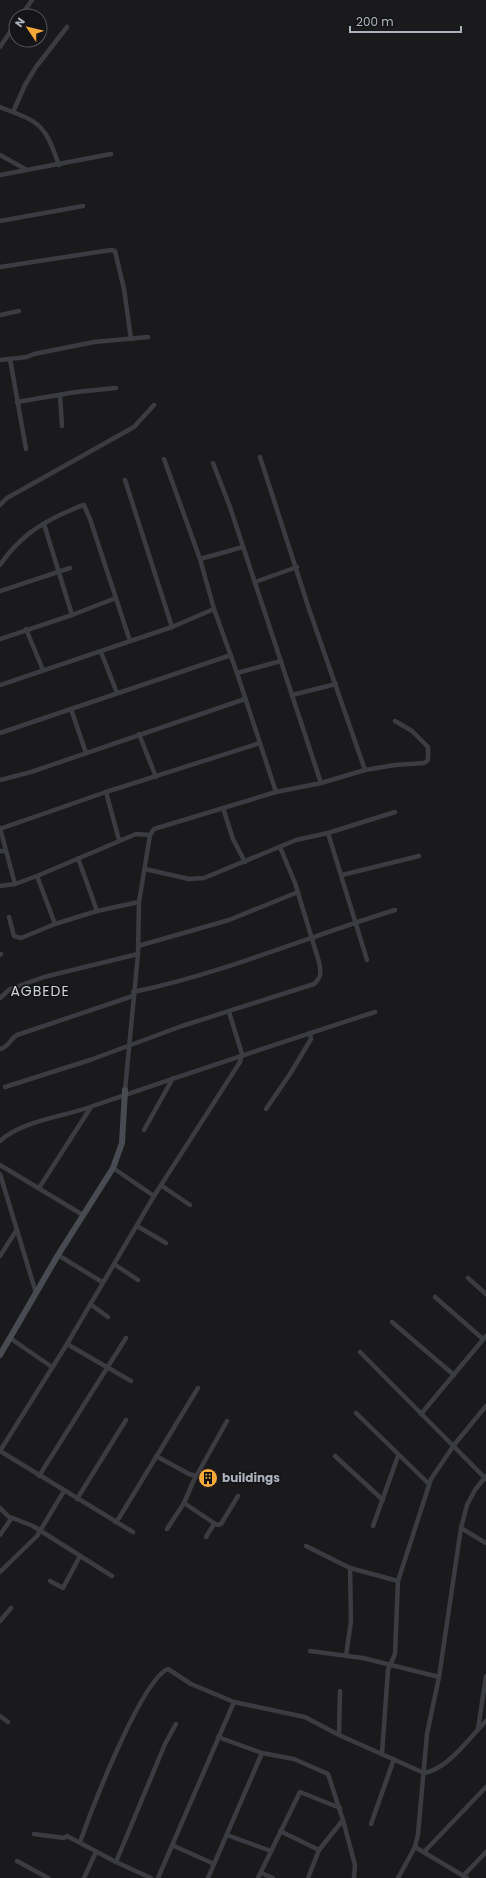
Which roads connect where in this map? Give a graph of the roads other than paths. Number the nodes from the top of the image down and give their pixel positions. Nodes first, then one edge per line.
1 (67, 27) dead end
2 (8, 36) edge
3 (0, 47) edge
4 (0, 106) edge
5 (13, 112) junction
6 (111, 154) dead end
7 (0, 155) edge
8 (59, 165) junction
9 (27, 170) junction
10 (0, 175) edge
11 (83, 206) dead end
12 (0, 221) edge
13 (0, 267) edge
14 (19, 311) dead end
15 (0, 314) edge
16 (148, 337) dead end
17 (131, 339) junction
18 (10, 359) junction
19 (0, 360) edge
20 (116, 388) dead end
21 (60, 395) junction
22 (17, 402) junction
23 (154, 405) dead end
24 (62, 426) dead end
25 (26, 449) dead end
26 (260, 456) dead end
27 (164, 459) dead end
28 (213, 463) dead end
29 (125, 480) dead end
30 (0, 505) edge
31 (44, 524) junction
32 (243, 547) junction
33 (200, 560) junction
34 (0, 565) edge
35 (297, 567) junction
36 (70, 568) dead end
37 (59, 572) junction
38 (254, 582) junction
39 (0, 591) edge
40 (116, 598) junction
41 (214, 609) junction
42 (72, 615) junction
43 (172, 627) junction
44 (26, 629) junction
45 (0, 639) edge
46 (130, 641) junction
47 (101, 652) junction
48 (231, 655) junction
49 (281, 661) junction
50 (43, 670) junction
51 (237, 674) junction
52 (336, 684) junction
53 (0, 685) edge
54 (117, 694) junction
55 (292, 695) junction
56 (245, 699) junction
57 (71, 709) junction
58 (395, 721) dead end
59 (0, 733) edge
60 (138, 734) junction
61 (260, 743) junction
62 (86, 753) junction
63 (365, 770) junction
64 (156, 777) junction
65 (0, 780) edge
66 (321, 783) junction
67 (106, 792) junction
68 (276, 792) junction
69 (223, 808) junction
70 (395, 812) dead end
71 (0, 828) edge
72 (328, 833) junction
73 (150, 835) junction
74 (119, 840) junction
75 (280, 847) junction
76 (0, 850) edge
77 (6, 851) junction
78 (419, 856) dead end
79 (78, 858) junction
80 (245, 862) junction
81 (145, 869) junction
82 (342, 875) junction
83 (37, 876) junction
84 (15, 884) junction
85 (0, 886) edge
86 (298, 892) junction
87 (139, 902) junction
88 (395, 910) dead end
89 (97, 912) junction
90 (9, 917) dead end
91 (355, 922) junction
92 (55, 924) junction
93 (311, 938) junction
94 (138, 946) junction
95 (138, 954) junction
96 (367, 960) dead end
97 (133, 994) junction
98 (0, 998) edge
99 (229, 1012) junction
100 (375, 1012) dead end
101 (310, 1033) junction
102 (128, 1045) junction
103 (0, 1049) edge
104 (242, 1054) junction
105 (174, 1078) junction
106 (6, 1087) dead end
107 (124, 1092) junction
108 (91, 1107) junction
109 (266, 1109) dead end
110 (144, 1130) dead end
111 (0, 1141) edge
112 (0, 1165) edge
113 (113, 1168) junction
114 (0, 1174) edge
115 (162, 1186) junction
116 (40, 1188) junction
117 (154, 1196) junction
118 (190, 1205) dead end
119 (83, 1214) junction
120 (137, 1226) junction
121 (16, 1231) junction
122 (166, 1243) dead end
123 (58, 1255) junction
124 (0, 1256) edge
125 (114, 1264) junction
126 (468, 1278) dead end
127 (138, 1280) dead end
128 (102, 1282) junction
129 (36, 1293) junction
130 (486, 1294) edge
131 (435, 1297) dead end
132 (90, 1304) junction
133 (108, 1317) dead end
134 (392, 1322) dead end
135 (484, 1337) edge
136 (10, 1338) junction
137 (126, 1338) dead end
138 (67, 1344) junction
139 (360, 1352) dead end
140 (0, 1355) edge
141 (52, 1368) junction
142 (106, 1368) junction
143 (454, 1375) junction
144 (130, 1381) dead end
145 (198, 1388) dead end
146 (486, 1406) edge
147 (356, 1413) dead end
148 (421, 1414) junction
149 (126, 1420) dead end
150 (227, 1421) dead end
151 (454, 1445) junction
152 (156, 1456) junction
153 (335, 1456) dead end
154 (398, 1456) junction
155 (189, 1474) junction
156 (39, 1476) junction
157 (196, 1476) junction
158 (486, 1478) edge
159 (193, 1482) junction
160 (429, 1484) junction
161 (64, 1491) junction
162 (238, 1496) dead end
163 (77, 1499) junction
164 (383, 1500) junction
165 (184, 1503) junction
166 (0, 1508) edge
167 (10, 1517) junction
168 (115, 1522) junction
169 (214, 1524) junction
170 (373, 1526) dead end
171 (461, 1528) junction
172 (167, 1529) dead end
173 (40, 1531) junction
174 (132, 1532) dead end
175 (0, 1535) edge
176 (206, 1537) dead end
177 (486, 1543) edge
178 (306, 1546) dead end
179 (80, 1556) junction
180 (350, 1568) junction
181 (0, 1572) edge
182 (112, 1576) dead end
183 (50, 1581) dead end
184 (398, 1581) junction
185 (11, 1608) dead end
186 (0, 1620) edge
187 (310, 1651) dead end
188 (346, 1656) junction
189 (391, 1664) junction
190 (486, 1676) edge
191 (439, 1677) junction
192 (340, 1691) dead end
193 (234, 1702) junction
194 (0, 1716) edge
195 (486, 1721) edge
196 (8, 1722) dead end
197 (176, 1724) dead end
198 (478, 1730) junction
199 (339, 1735) junction
200 (218, 1737) junction
201 (262, 1753) junction
202 (382, 1753) junction
203 (394, 1759) junction
204 (424, 1773) junction
205 (486, 1787) edge
206 (340, 1808) junction
207 (344, 1820) junction
208 (371, 1824) dead end
209 (280, 1831) junction
210 (34, 1834) dead end
211 (227, 1835) junction
212 (80, 1842) junction
213 (172, 1845) junction
214 (415, 1847) junction
215 (319, 1850) junction
216 (271, 1851) junction
217 (96, 1852) junction
218 (424, 1852) junction
219 (486, 1852) edge
220 (17, 1861) dead end
221 (116, 1862) junction
222 (214, 1864) junction
223 (260, 1873) junction
224 (462, 1876) edge
225 (48, 1878) edge
226 (84, 1878) edge
227 (151, 1878) edge
228 (158, 1878) edge
229 (208, 1878) edge
230 (258, 1878) edge
231 (273, 1878) edge
232 (308, 1878) edge
233 (354, 1878) edge
234 (398, 1878) edge

1 - 5 street
2 - 3 street
4 - 5 street
5 - 8 street
6 - 8 street
7 - 9 street
8 - 9 street
9 - 10 street
11 - 12 street
13 - 17 street
14 - 15 street
16 - 17 street
17 - 18 street
18 - 19 street
18 - 22 street
20 - 21 street
21 - 22 street
21 - 24 street
22 - 25 street
23 - 30 street
26 - 35 street
27 - 33 street
28 - 32 street
29 - 43 street
31 - 34 street
31 - 37 street
31 - 40 street
32 - 33 street
32 - 38 street
33 - 41 street
35 - 38 street
35 - 52 street
36 - 37 street
37 - 39 street
37 - 42 street
38 - 49 street
40 - 42 street
40 - 46 street
41 - 43 street
41 - 48 street
42 - 44 street
43 - 46 street
44 - 45 street
44 - 50 street
46 - 47 street
47 - 50 street
47 - 54 street
48 - 51 street
48 - 54 street
49 - 51 street
49 - 55 street
50 - 53 street
51 - 56 street
52 - 55 street
52 - 63 street
54 - 57 street
55 - 66 street
56 - 60 street
56 - 61 street
57 - 59 street
57 - 62 street
58 - 63 street
60 - 62 street
60 - 64 street
61 - 64 street
61 - 68 street
62 - 65 street
63 - 66 street
64 - 67 street
66 - 68 street
67 - 71 street
67 - 74 street
68 - 69 street
69 - 73 street
69 - 80 street
70 - 72 street
71 - 77 street
72 - 75 street
72 - 82 street
73 - 74 street
73 - 81 street
74 - 79 street
75 - 80 street
75 - 86 street
76 - 77 street
77 - 84 street
78 - 82 street
79 - 83 street
79 - 89 street
80 - 81 street
81 - 87 street
82 - 91 street
83 - 84 street
83 - 92 street
84 - 85 street
86 - 93 street
86 - 94 street
87 - 89 street
87 - 94 street
88 - 91 street
89 - 92 street
90 - 92 street
91 - 93 street
91 - 96 street
93 - 97 street
93 - 99 street
94 - 95 street
95 - 97 street
95 - 98 street
97 - 102 street
97 - 103 street
99 - 102 street
99 - 104 street
100 - 101 street
101 - 104 street
101 - 109 street
102 - 106 street
102 - 107 street
104 - 105 street
104 - 115 street
105 - 107 street
105 - 110 street
107 - 108 street
107 - 113 street
108 - 111 street
108 - 116 street
112 - 116 street
113 - 117 street
113 - 119 street
114 - 121 street
115 - 117 street
115 - 118 street
116 - 119 street
117 - 120 street
119 - 123 street
120 - 122 street
120 - 125 street
121 - 124 street
121 - 129 street
123 - 128 street
123 - 129 street
125 - 127 street
125 - 128 street
126 - 130 street
128 - 132 street
129 - 136 street
131 - 135 street
132 - 133 street
132 - 138 street
134 - 143 street
135 - 143 street
136 - 140 street
136 - 141 street
137 - 142 street
138 - 141 street
138 - 142 street
139 - 148 street
141 - 156 street
142 - 144 street
142 - 156 street
143 - 148 street
145 - 152 street
146 - 151 street
147 - 154 street
148 - 151 street
149 - 163 street
150 - 157 street
151 - 158 street
151 - 160 street
152 - 155 street
152 - 168 street
153 - 164 street
154 - 160 street
154 - 164 street
155 - 157 street
155 - 159 street
156 - 161 street
157 - 159 street
158 - 171 street
159 - 165 street
160 - 184 street
161 - 163 street
161 - 173 street
162 - 169 street
163 - 168 street
164 - 170 street
165 - 169 street
165 - 172 street
166 - 167 street
167 - 173 street
167 - 175 street
168 - 174 street
169 - 176 street
171 - 177 street
171 - 191 street
173 - 179 street
173 - 181 street
178 - 180 street
179 - 182 street
179 - 183 street
180 - 184 street
180 - 188 street
184 - 189 street
185 - 186 street
187 - 188 street
188 - 189 street
189 - 191 street
189 - 202 street
190 - 198 street
191 - 204 street
192 - 199 street
193 - 199 street
193 - 200 street
193 - 212 street
194 - 196 street
195 - 198 street
197 - 221 street
198 - 204 street
199 - 202 street
200 - 201 street
200 - 213 street
201 - 206 street
201 - 211 street
202 - 203 street
203 - 204 street
203 - 208 street
204 - 214 street
205 - 218 street
206 - 207 street
206 - 209 street
207 - 215 street
207 - 233 street
209 - 215 street
209 - 216 street
210 - 212 street
211 - 216 street
211 - 222 street
212 - 217 street
213 - 222 street
213 - 228 street
214 - 218 street
214 - 234 street
215 - 232 street
216 - 223 street
217 - 221 street
217 - 226 street
218 - 224 street
219 - 224 street
220 - 225 street
221 - 227 street
222 - 229 street
223 - 230 street
223 - 231 street

